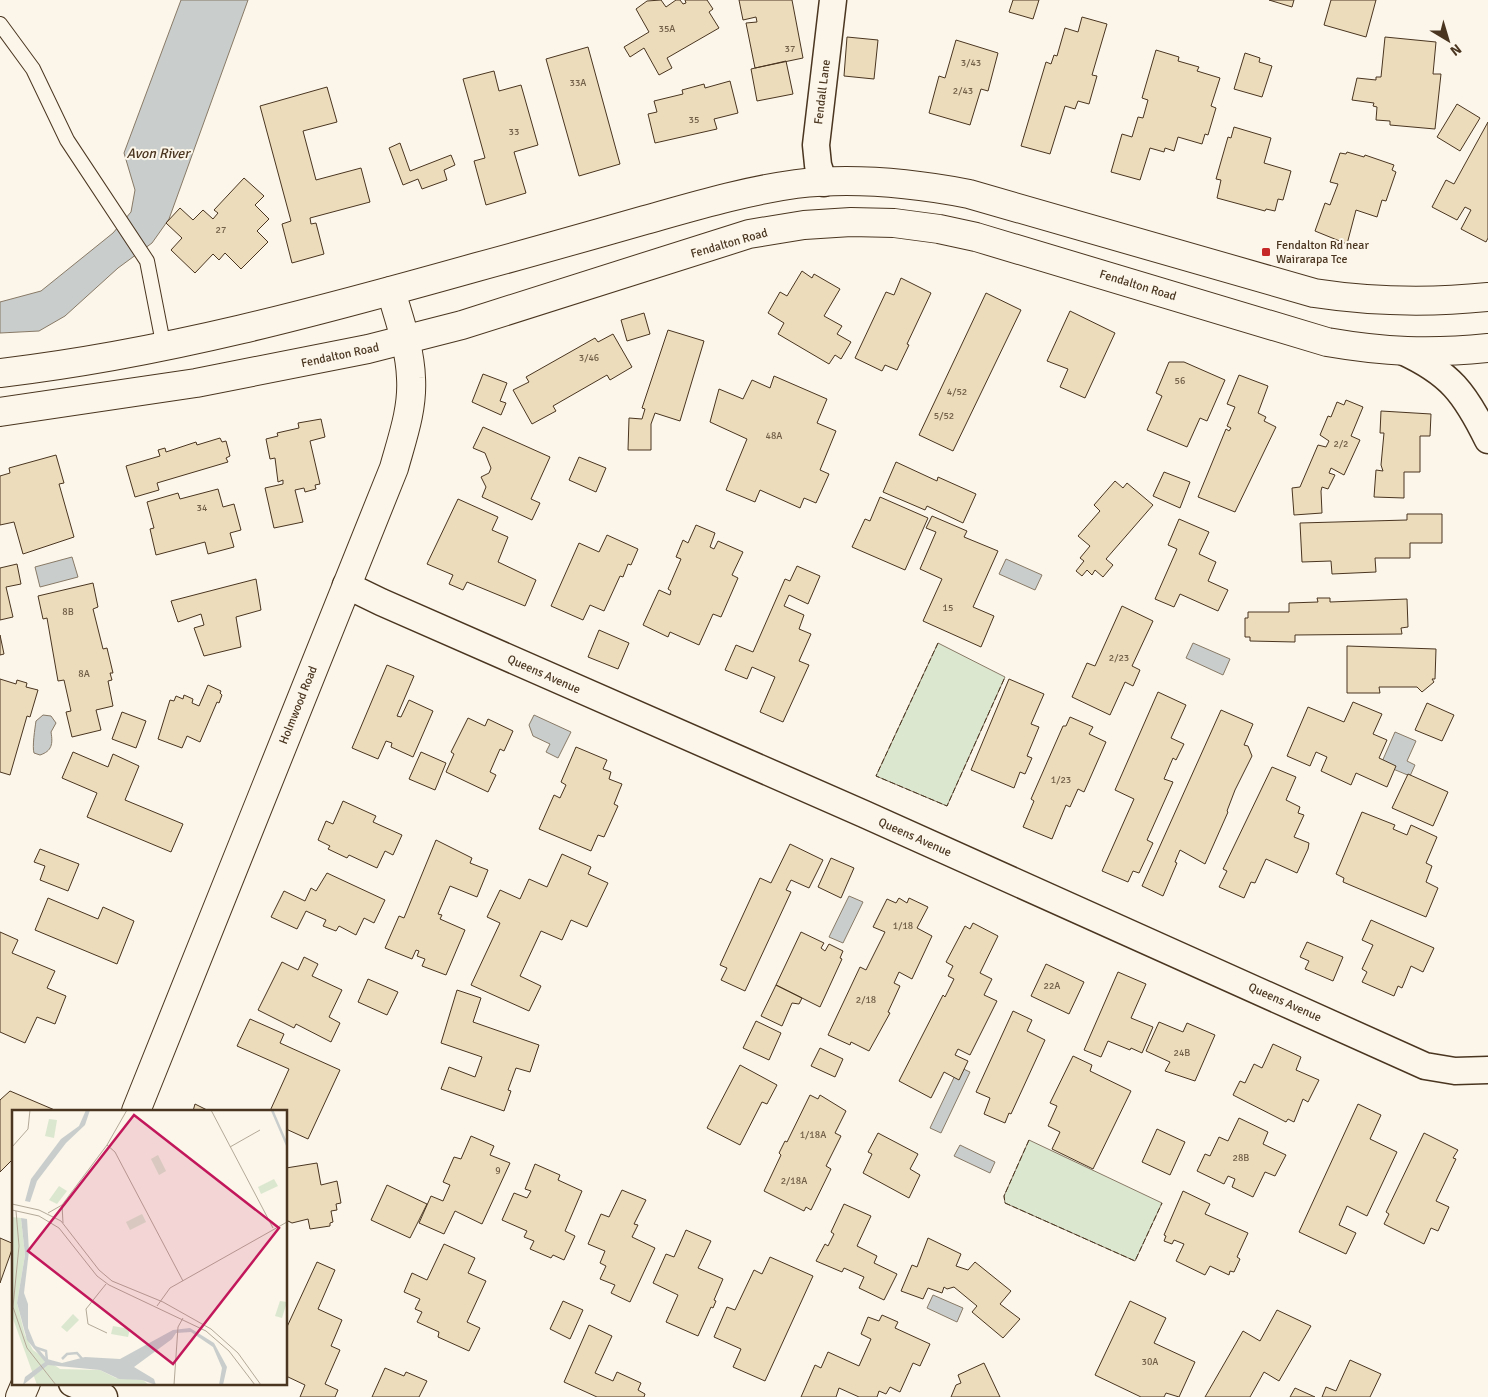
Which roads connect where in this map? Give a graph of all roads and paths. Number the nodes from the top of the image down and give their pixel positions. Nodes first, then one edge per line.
1 (833, 0) edge
2 (0, 24) edge
3 (824, 182) junction
4 (391, 291) junction
5 (1488, 297) edge
6 (406, 340) junction
7 (164, 348) junction
8 (1488, 348) edge
9 (1402, 351) junction
10 (0, 373) edge
11 (0, 412) edge
12 (1488, 440) edge
13 (346, 585) junction
14 (1488, 1070) edge
15 (136, 1110) edge
16 (26, 1384) edge
17 (74, 1384) edge
18 (20, 1397) edge
19 (104, 1397) edge

1 - 3 street, Fendall Lane
2 - 7 lane
3 - 4 main road
3 - 5 main road
4 - 6 main road, Holmwood Road
4 - 7 main road
6 - 9 main road, Fendalton Road
6 - 11 main road, Fendalton Road
6 - 13 main road, Holmwood Road
7 - 10 main road
8 - 9 main road, Fendalton Road
9 - 12 street
13 - 14 street, Queens Avenue
13 - 15 main road, Holmwood Road
16 - 18 main road
17 - 19 street

